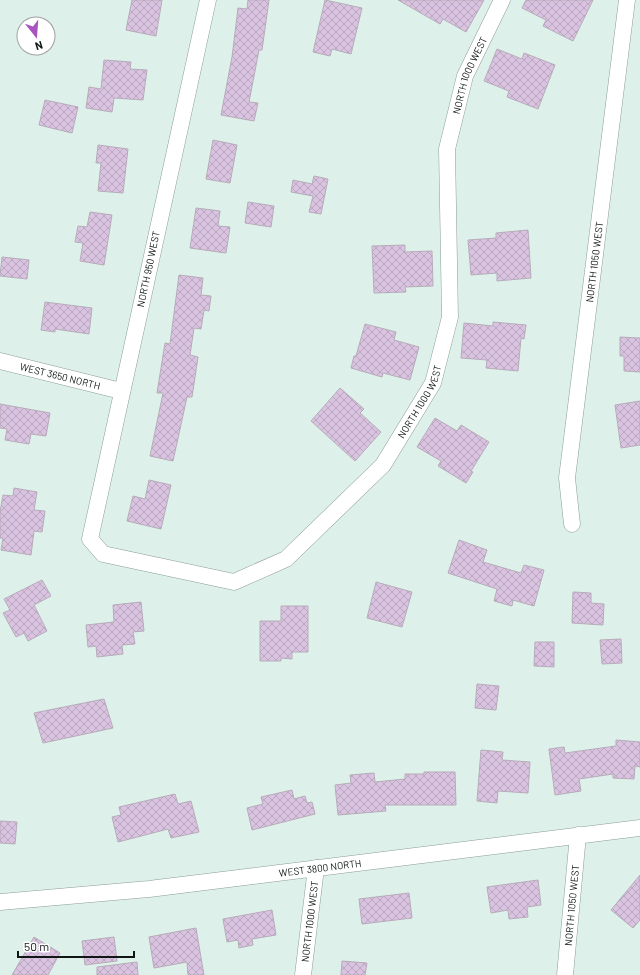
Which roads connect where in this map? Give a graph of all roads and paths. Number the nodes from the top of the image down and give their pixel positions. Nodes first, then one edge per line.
1 (208, 0) edge
2 (502, 0) edge
3 (627, 0) edge
4 (0, 361) edge
5 (121, 391) junction
6 (572, 524) dead end
7 (90, 539) joint
8 (640, 828) edge
9 (578, 835) junction
10 (316, 868) junction
11 (0, 902) edge
12 (303, 975) edge
13 (565, 975) edge

1 - 5 street, NORTH 950 WEST
2 - 7 street, NORTH 1000 WEST
3 - 6 street, NORTH 1050 WEST
4 - 5 street, WEST 3650 NORTH
5 - 7 street, NORTH 950 WEST
8 - 9 street, WEST 3800 NORTH
9 - 10 street, WEST 3800 NORTH
9 - 13 street, NORTH 1050 WEST
10 - 11 street, WEST 3800 NORTH
10 - 12 street, NORTH 1000 WEST

